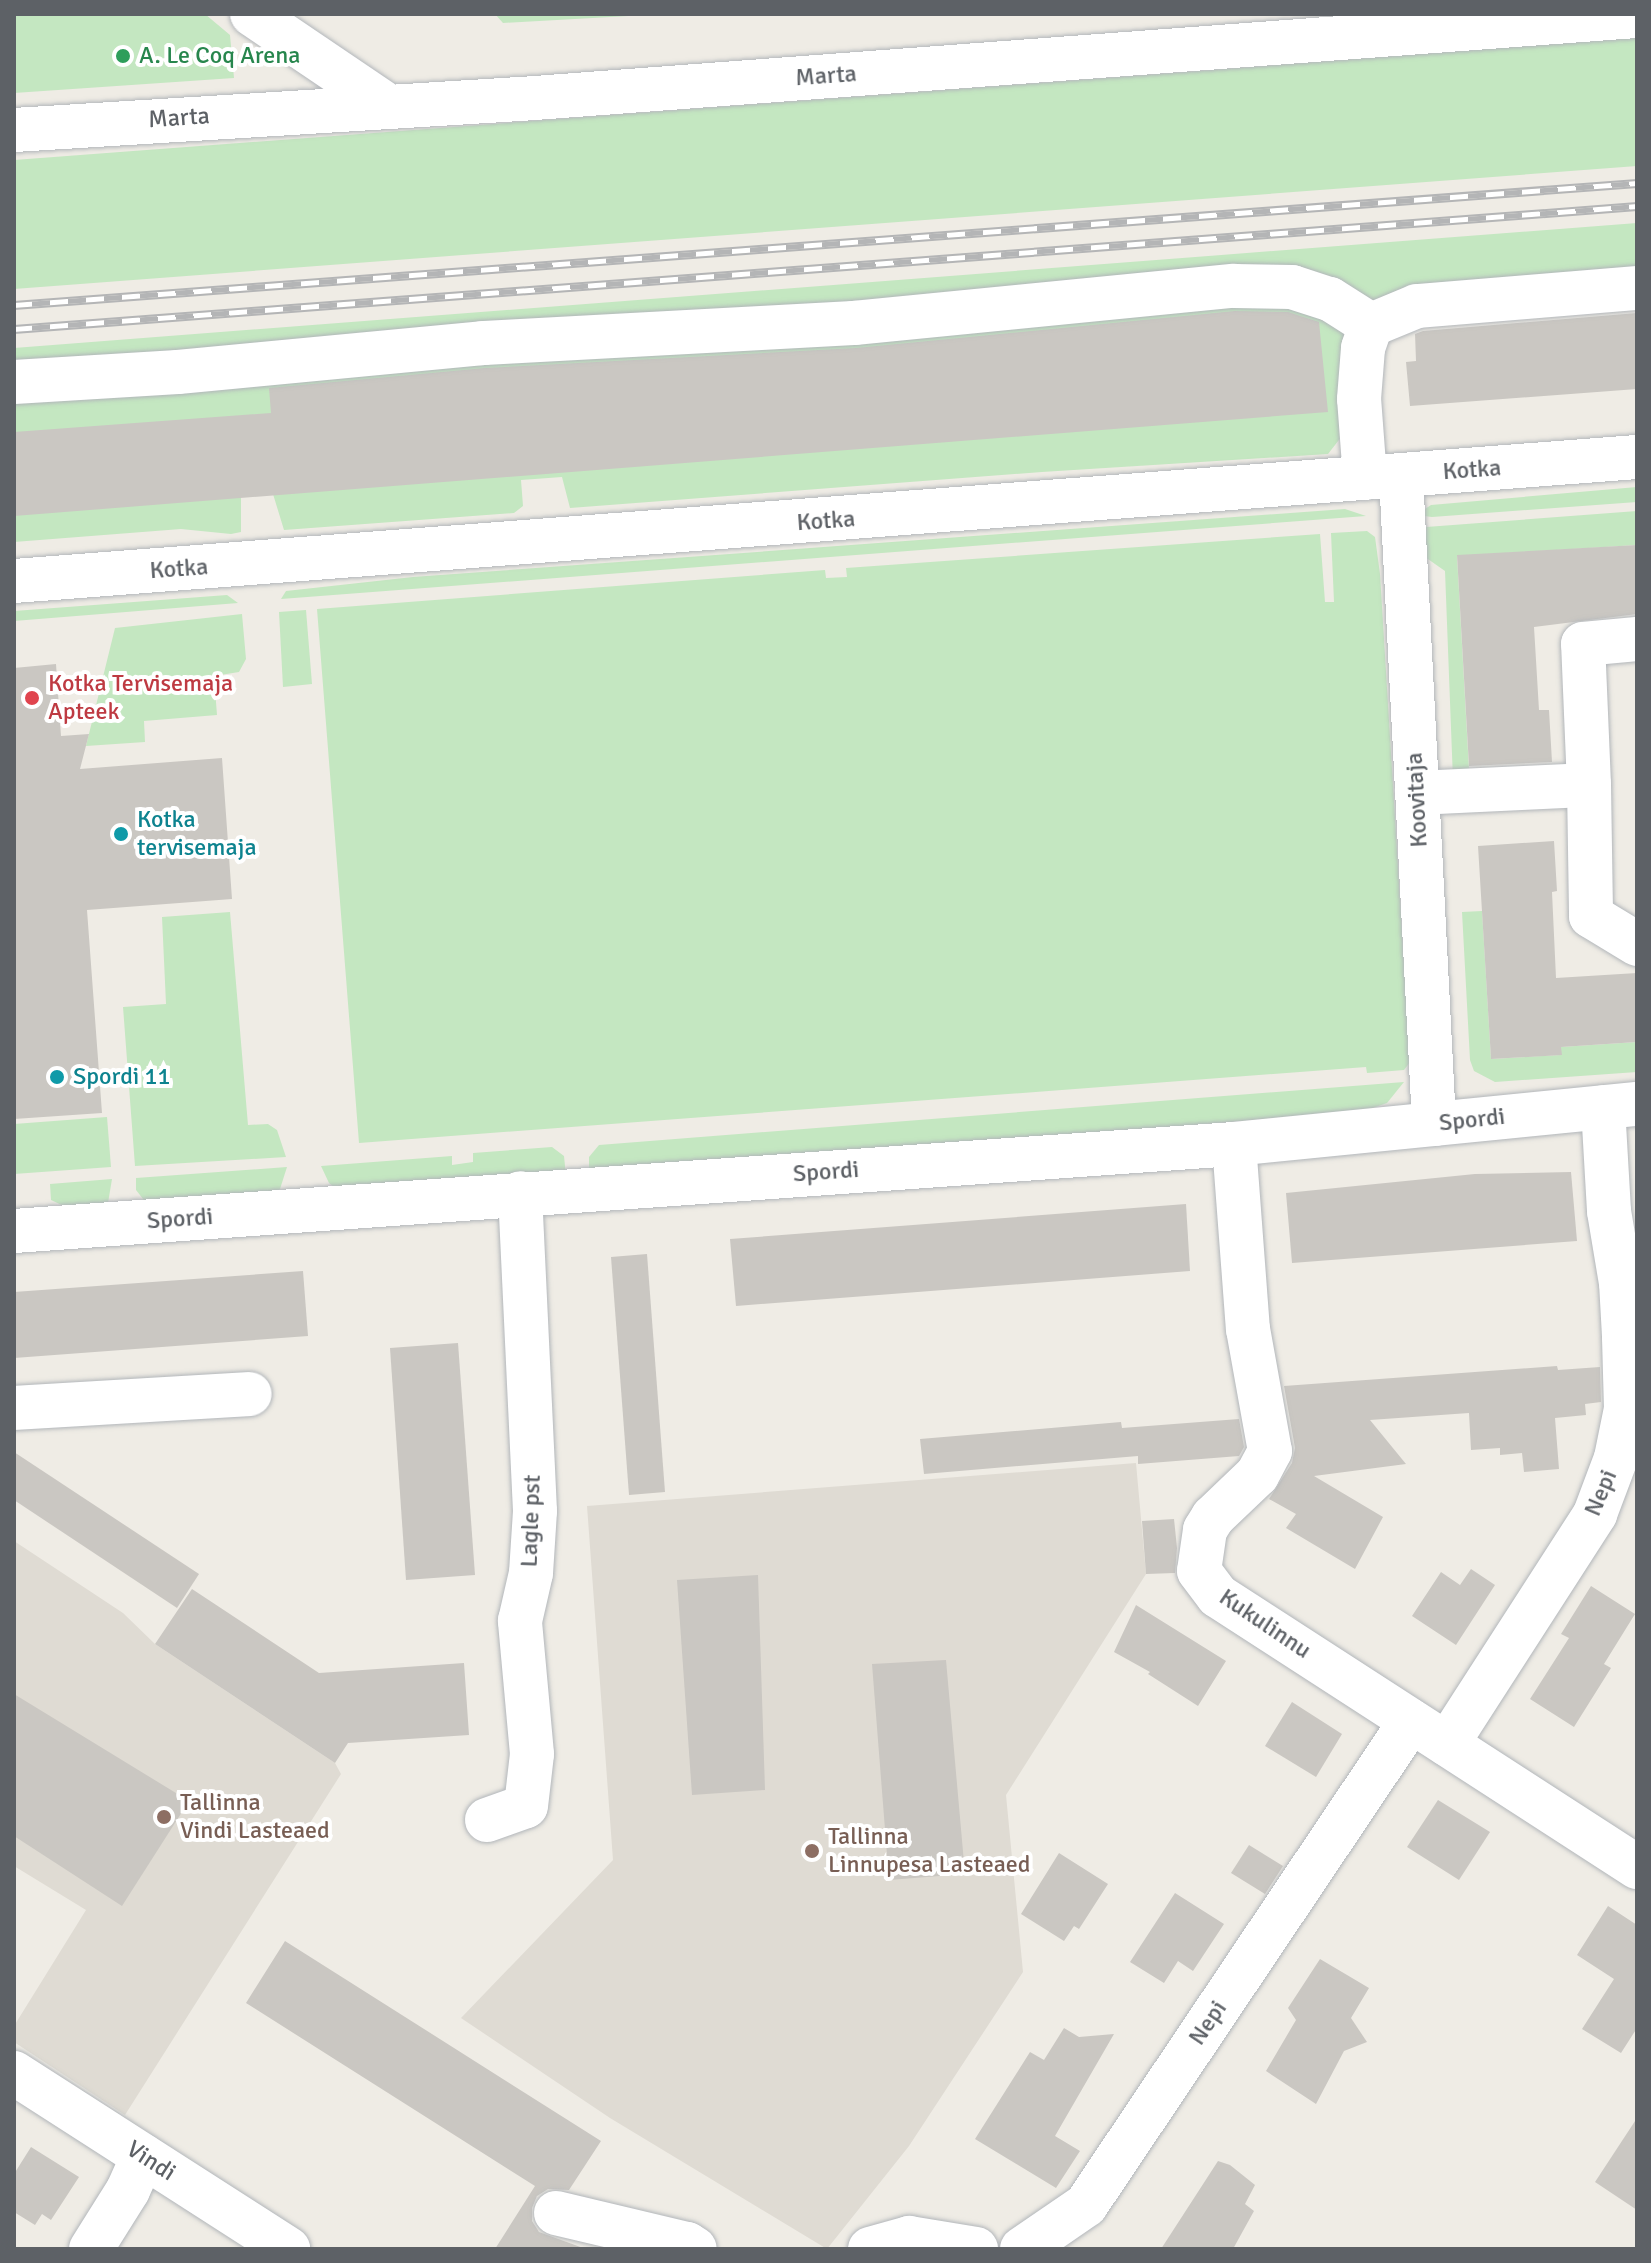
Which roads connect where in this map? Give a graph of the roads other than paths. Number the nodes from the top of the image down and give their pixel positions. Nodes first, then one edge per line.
1 (252, 14) edge
2 (1637, 16) edge
3 (388, 106) junction
4 (14, 130) edge
5 (1637, 288) edge
6 (1371, 325) junction
7 (14, 382) edge
8 (1637, 457) edge
9 (1383, 477) junction
10 (14, 581) edge
11 (1637, 639) edge
12 (1589, 785) junction
13 (1417, 793) junction
14 (1637, 944) edge
15 (1620, 1106) edge
16 (1434, 1124) junction
17 (1234, 1144) junction
18 (520, 1193) junction
19 (14, 1231) edge
20 (1629, 1282) edge
21 (250, 1394) dead end
22 (14, 1408) edge
23 (1411, 1721) junction
24 (1447, 1744) junction
25 (487, 1820) dead end
26 (1637, 1867) edge
27 (14, 2073) edge
28 (143, 2156) junction
29 (556, 2213) dead end
30 (91, 2249) edge
31 (288, 2249) edge
32 (695, 2249) edge
33 (870, 2249) edge
34 (976, 2249) edge
35 (1022, 2249) edge

1 - 3 street
2 - 3 street, Marta
3 - 4 street, Marta
5 - 6 street
6 - 7 street
6 - 9 street, Koovitaja
8 - 9 street, Kotka
9 - 10 street, Kotka
9 - 13 street, Koovitaja
11 - 12 street
12 - 13 street
12 - 14 street
13 - 16 street, Koovitaja
15 - 16 street, Spordi
15 - 20 street, Nepi
16 - 17 street, Spordi
17 - 18 street, Spordi
17 - 23 street, Kukulinnu
18 - 19 street, Spordi
18 - 25 street, Lagle pst
20 - 24 street, Nepi
21 - 22 street
23 - 24 street, Kukulinnu
23 - 35 street, Nepi
24 - 26 street, Kukulinnu
27 - 28 street, Vindi
28 - 30 street
28 - 31 street, Vindi
29 - 32 street
33 - 34 street

